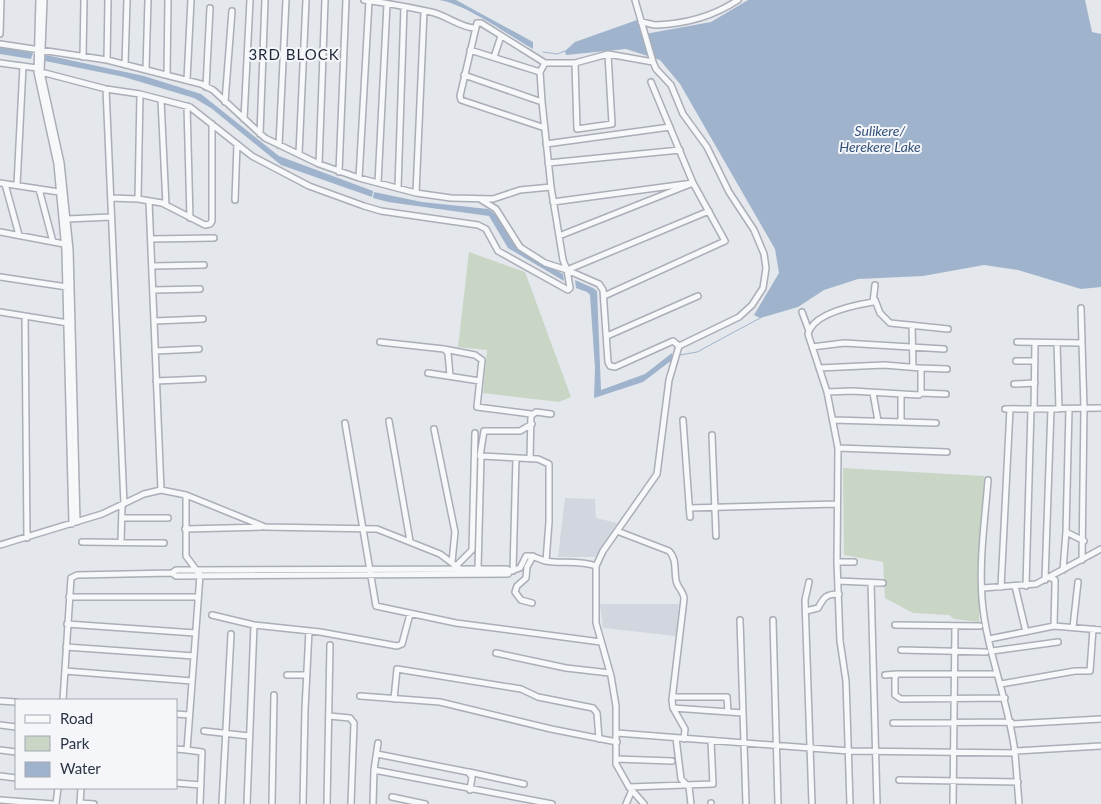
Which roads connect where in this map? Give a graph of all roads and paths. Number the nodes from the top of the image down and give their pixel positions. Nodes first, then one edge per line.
1 (1, 0) edge
2 (39, 0) edge
3 (44, 0) edge
4 (84, 0) edge
5 (108, 0) edge
6 (127, 0) edge
7 (148, 0) edge
8 (168, 0) edge
9 (191, 0) edge
10 (250, 0) edge
11 (265, 0) edge
12 (286, 0) edge
13 (306, 0) edge
14 (326, 0) edge
15 (346, 0) edge
16 (364, 0) edge
17 (635, 0) edge
18 (738, 0) edge
19 (369, 1) edge
20 (388, 4) junction
21 (404, 7) junction
22 (210, 8) dead end
23 (232, 11) dead end
24 (424, 11) junction
25 (641, 23) junction
26 (475, 28) junction
27 (0, 34) edge
28 (501, 36) junction
29 (0, 44) edge
30 (470, 50) junction
31 (40, 51) junction
32 (608, 54) junction
33 (83, 57) junction
34 (494, 57) junction
35 (107, 60) junction
36 (652, 61) junction
37 (0, 63) edge
38 (545, 63) junction
39 (575, 63) junction
40 (125, 65) junction
41 (23, 66) junction
42 (146, 69) junction
43 (39, 70) junction
44 (540, 72) junction
45 (166, 75) junction
46 (464, 75) junction
47 (187, 80) junction
48 (652, 82) dead end
49 (206, 86) junction
50 (106, 89) junction
51 (140, 94) junction
52 (161, 100) junction
53 (226, 102) junction
54 (542, 102) junction
55 (187, 106) junction
56 (244, 119) junction
57 (212, 124) junction
58 (670, 127) junction
59 (545, 128) junction
60 (260, 134) junction
61 (237, 144) junction
62 (546, 144) junction
63 (279, 145) junction
64 (680, 150) junction
65 (299, 154) junction
66 (548, 163) junction
67 (319, 164) junction
68 (339, 172) junction
69 (359, 178) junction
70 (2, 183) edge
71 (378, 183) junction
72 (693, 183) junction
73 (17, 186) junction
74 (551, 187) junction
75 (398, 188) junction
76 (39, 189) junction
77 (60, 192) junction
78 (416, 193) junction
79 (111, 198) junction
80 (138, 199) junction
81 (480, 199) junction
82 (235, 200) dead end
83 (149, 201) junction
84 (553, 202) junction
85 (166, 205) junction
86 (709, 211) junction
87 (112, 217) junction
88 (67, 218) junction
89 (190, 218) junction
90 (0, 232) edge
91 (19, 236) junction
92 (559, 236) junction
93 (214, 238) dead end
94 (151, 239) junction
95 (53, 242) junction
96 (64, 244) junction
97 (204, 265) dead end
98 (152, 266) junction
99 (567, 270) junction
100 (0, 277) edge
101 (875, 285) dead end
102 (67, 286) junction
103 (200, 289) dead end
104 (153, 290) junction
105 (604, 296) junction
106 (698, 296) dead end
107 (874, 300) junction
108 (1081, 308) dead end
109 (0, 312) edge
110 (802, 312) dead end
111 (25, 316) junction
112 (202, 319) dead end
113 (154, 321) junction
114 (68, 324) junction
115 (912, 326) junction
116 (948, 329) dead end
117 (809, 331) junction
118 (607, 336) junction
119 (380, 342) dead end
120 (1017, 342) dead end
121 (1035, 342) junction
122 (1057, 342) junction
123 (1082, 342) junction
124 (912, 346) junction
125 (812, 347) junction
126 (198, 349) dead end
127 (678, 349) junction
128 (944, 349) dead end
129 (444, 350) junction
130 (155, 351) junction
131 (1035, 361) junction
132 (1016, 362) dead end
133 (913, 367) junction
134 (819, 368) junction
135 (921, 368) junction
136 (946, 369) dead end
137 (428, 373) dead end
138 (450, 376) junction
139 (203, 379) dead end
140 (156, 381) junction
141 (480, 381) junction
142 (1035, 383) junction
143 (1014, 384) dead end
144 (827, 392) junction
145 (873, 393) junction
146 (921, 393) junction
147 (901, 394) junction
148 (946, 394) dead end
149 (1084, 408) junction
150 (1101, 408) edge
151 (1033, 409) junction
152 (1051, 409) junction
153 (1058, 409) junction
154 (1069, 409) junction
155 (551, 414) dead end
156 (532, 415) junction
157 (684, 420) dead end
158 (833, 420) junction
159 (389, 421) dead end
160 (878, 421) junction
161 (901, 422) junction
162 (936, 423) dead end
163 (345, 424) dead end
164 (532, 424) junction
165 (434, 429) dead end
166 (475, 433) dead end
167 (712, 435) dead end
168 (838, 448) junction
169 (947, 452) dead end
170 (474, 456) junction
171 (481, 456) junction
172 (516, 458) junction
173 (530, 459) junction
174 (988, 480) dead end
175 (160, 490) junction
176 (186, 495) junction
177 (836, 504) junction
178 (123, 505) junction
179 (715, 507) junction
180 (689, 508) junction
181 (690, 517) dead end
182 (122, 518) junction
183 (168, 518) dead end
184 (74, 523) junction
185 (265, 527) junction
186 (364, 527) junction
187 (185, 529) junction
188 (617, 531) junction
189 (1066, 532) junction
190 (716, 536) dead end
191 (27, 538) junction
192 (410, 541) junction
193 (1084, 541) junction
194 (82, 542) dead end
195 (121, 542) junction
196 (164, 543) dead end
197 (0, 545) edge
198 (1101, 549) edge
199 (533, 556) junction
200 (1082, 560) junction
201 (546, 561) junction
202 (452, 562) junction
203 (837, 562) junction
204 (854, 562) dead end
205 (596, 566) junction
206 (458, 567) junction
207 (478, 569) junction
208 (196, 570) junction
209 (1063, 570) junction
210 (512, 571) junction
211 (371, 572) junction
212 (172, 573) junction
213 (200, 575) junction
214 (1047, 578) junction
215 (838, 581) junction
216 (810, 582) dead end
217 (871, 582) junction
218 (1078, 582) dead end
219 (883, 583) dead end
220 (1014, 586) junction
221 (1026, 586) junction
222 (1001, 587) junction
223 (983, 588) junction
224 (838, 594) junction
225 (69, 597) junction
226 (198, 597) junction
227 (532, 603) dead end
228 (806, 611) junction
229 (410, 614) junction
230 (212, 615) dead end
231 (740, 620) dead end
232 (773, 620) dead end
233 (68, 624) junction
234 (254, 625) junction
235 (895, 625) dead end
236 (955, 626) junction
237 (980, 626) dead end
238 (1054, 626) junction
239 (1073, 627) junction
240 (1093, 629) junction
241 (1101, 630) edge
242 (310, 631) junction
243 (1026, 632) junction
244 (195, 633) junction
245 (231, 634) dead end
246 (989, 639) junction
247 (600, 642) junction
248 (1058, 642) dead end
249 (330, 645) dead end
250 (66, 646) junction
251 (901, 650) dead end
252 (955, 651) junction
253 (989, 652) junction
254 (496, 653) dead end
255 (194, 656) junction
256 (65, 671) junction
257 (610, 673) junction
258 (287, 674) dead end
259 (897, 674) junction
260 (954, 674) junction
261 (994, 674) dead end
262 (307, 675) junction
263 (885, 675) dead end
264 (192, 681) junction
265 (1002, 684) junction
266 (274, 695) dead end
267 (360, 696) dead end
268 (673, 697) junction
269 (954, 698) junction
270 (1005, 698) junction
271 (63, 699) edge
272 (394, 699) junction
273 (0, 701) edge
274 (15, 702) edge
275 (673, 708) junction
276 (728, 712) junction
277 (743, 712) junction
278 (178, 714) edge
279 (189, 715) junction
280 (329, 716) junction
281 (1101, 719) edge
282 (954, 721) junction
283 (893, 723) dead end
284 (1012, 723) junction
285 (0, 725) edge
286 (15, 727) edge
287 (204, 731) dead end
288 (225, 733) junction
289 (617, 733) junction
290 (249, 736) junction
291 (676, 738) junction
292 (599, 739) junction
293 (684, 739) junction
294 (712, 740) junction
295 (617, 742) junction
296 (378, 743) dead end
297 (744, 743) junction
298 (777, 745) junction
299 (1101, 746) edge
300 (810, 748) junction
301 (178, 749) edge
302 (0, 750) edge
303 (187, 750) junction
304 (849, 751) junction
305 (875, 751) junction
306 (15, 752) edge
307 (953, 752) junction
308 (1015, 752) junction
309 (376, 754) junction
310 (616, 759) junction
311 (672, 760) dead end
312 (374, 770) junction
313 (468, 772) junction
314 (0, 776) edge
315 (15, 778) edge
316 (899, 780) dead end
317 (953, 780) junction
318 (1018, 782) junction
319 (178, 783) edge
320 (524, 784) dead end
321 (200, 785) junction
322 (688, 785) junction
323 (630, 788) junction
324 (58, 789) edge
325 (81, 789) edge
326 (470, 790) junction
327 (392, 797) dead end
328 (1, 801) edge
329 (55, 804) edge
330 (80, 804) edge
331 (94, 804) edge
332 (200, 804) edge
333 (222, 804) edge
334 (247, 804) edge
335 (272, 804) edge
336 (304, 804) edge
337 (327, 804) edge
338 (351, 804) edge
339 (373, 804) edge
340 (425, 804) edge
341 (552, 804) edge
342 (626, 804) edge
343 (644, 804) edge
344 (691, 804) edge
345 (746, 804) edge
346 (778, 804) edge
347 (812, 804) edge
348 (850, 804) edge
349 (877, 804) edge
350 (953, 804) edge
351 (1019, 804) edge

1 - 27 street
2 - 31 street
3 - 31 street
4 - 33 street
5 - 35 street
6 - 40 street
7 - 42 street
8 - 45 street
9 - 47 street
10 - 56 street
11 - 60 street
12 - 63 street
13 - 65 street
14 - 67 street
15 - 68 street
16 - 19 street
17 - 25 street
18 - 25 street
19 - 20 street
19 - 69 street
20 - 21 street
20 - 71 street
21 - 24 street
21 - 75 street
22 - 49 street
23 - 53 street
24 - 26 street
24 - 78 street
25 - 36 street
26 - 28 street
26 - 30 street
28 - 34 street
28 - 38 street
29 - 31 street
30 - 34 street
30 - 46 street
31 - 33 street
31 - 43 street
32 - 36 street
32 - 39 street
32 - 39 street
33 - 35 street
34 - 44 street
35 - 40 street
36 - 127 street
37 - 41 street
38 - 39 street
38 - 44 street
40 - 42 street
41 - 43 street
41 - 73 street
42 - 45 street
43 - 50 street
43 - 77 street
43 - 88 street
44 - 54 street
45 - 47 street
46 - 54 street
46 - 59 street
47 - 49 street
48 - 58 street
49 - 53 street
50 - 51 street
50 - 79 street
51 - 52 street
51 - 80 street
52 - 55 street
52 - 85 street
53 - 56 street
54 - 59 street
55 - 57 street
55 - 89 street
56 - 60 street
57 - 61 street
57 - 89 street
58 - 62 street
58 - 64 street
59 - 62 street
60 - 63 street
61 - 82 street
61 - 99 street
62 - 66 street
63 - 65 street
64 - 66 street
64 - 72 street
65 - 67 street
66 - 74 street
67 - 68 street
68 - 69 street
69 - 71 street
70 - 73 street
70 - 91 street
71 - 75 street
72 - 84 street
72 - 86 street
72 - 92 street
73 - 76 street
74 - 81 street
74 - 84 street
75 - 78 street
76 - 77 street
76 - 95 street
77 - 96 street
78 - 81 street
79 - 80 street
79 - 87 street
80 - 83 street
81 - 99 street
83 - 85 street
83 - 94 street
84 - 92 street
85 - 89 street
86 - 99 street
86 - 105 street
87 - 88 street
87 - 178 street
88 - 184 street
90 - 91 street
91 - 95 street
92 - 99 street
93 - 94 street
94 - 98 street
95 - 96 street
96 - 102 street
97 - 98 street
98 - 104 street
99 - 105 street
100 - 102 street
101 - 107 street
102 - 114 street
103 - 104 street
104 - 113 street
105 - 118 street
106 - 118 street
107 - 115 street
107 - 117 street
108 - 123 street
109 - 111 street
110 - 117 street
111 - 114 street
111 - 191 street
112 - 113 street
113 - 130 street
114 - 184 street
115 - 116 street
115 - 124 street
117 - 125 street
118 - 127 street
119 - 129 street
120 - 121 street
121 - 122 street
121 - 131 street
122 - 123 street
122 - 153 street
123 - 149 street
124 - 125 street
124 - 128 street
124 - 133 street
125 - 134 street
126 - 130 street
127 - 188 street
129 - 138 street
129 - 141 street
130 - 140 street
131 - 132 street
131 - 142 street
133 - 134 street
133 - 135 street
134 - 144 street
135 - 136 street
135 - 146 street
137 - 138 street
138 - 141 street
139 - 140 street
140 - 175 street
141 - 156 street
142 - 143 street
142 - 151 street
144 - 145 street
144 - 158 street
145 - 147 street
145 - 160 street
146 - 147 street
146 - 148 street
147 - 161 street
149 - 150 street
149 - 154 street
149 - 193 street
151 - 152 street
151 - 221 street
151 - 222 street
152 - 153 street
152 - 214 street
153 - 154 street
154 - 189 street
155 - 156 street
156 - 164 street
157 - 180 street
158 - 160 street
158 - 168 street
159 - 192 street
160 - 161 street
161 - 162 street
163 - 186 street
164 - 171 street
164 - 173 street
165 - 202 street
166 - 170 street
167 - 179 street
168 - 169 street
168 - 177 street
170 - 171 street
170 - 206 street
171 - 172 street
171 - 207 street
172 - 173 street
172 - 210 street
173 - 201 street
174 - 223 street
175 - 176 street
175 - 178 street
176 - 185 street
176 - 187 street
177 - 179 street
177 - 203 street
178 - 182 street
178 - 184 street
179 - 180 street
179 - 190 street
180 - 181 street
182 - 183 street
182 - 195 street
184 - 191 street
185 - 186 street
185 - 187 street
186 - 192 street
186 - 211 street
187 - 208 street
188 - 205 street
188 - 268 street
189 - 193 street
189 - 209 street
191 - 197 street
192 - 202 street
193 - 200 street
194 - 195 street
195 - 196 street
198 - 200 street
199 - 201 street
199 - 210 street
199 - 227 street
200 - 209 street
201 - 205 street
202 - 206 street
203 - 204 street
203 - 215 street
205 - 247 street
206 - 207 street
206 - 211 street
207 - 210 street
208 - 211 street
208 - 212 street
208 - 213 street
209 - 214 street
210 - 211 street
211 - 213 street
211 - 229 street
212 - 213 street
212 - 225 street
213 - 226 street
214 - 221 street
214 - 238 street
215 - 217 street
215 - 224 street
216 - 228 street
217 - 219 street
217 - 305 street
218 - 239 street
220 - 221 street
220 - 222 street
220 - 243 street
222 - 223 street
223 - 246 street
224 - 228 street
224 - 304 street
225 - 226 street
225 - 233 street
226 - 244 street
228 - 300 street
229 - 242 street
229 - 247 street
230 - 234 street
231 - 277 street
232 - 298 street
233 - 244 street
233 - 250 street
234 - 242 street
234 - 290 street
235 - 236 street
236 - 237 street
236 - 252 street
238 - 239 street
238 - 243 street
239 - 240 street
240 - 241 street
240 - 265 street
242 - 262 street
243 - 246 street
244 - 255 street
245 - 288 street
246 - 253 street
247 - 257 street
248 - 253 street
249 - 280 street
250 - 255 street
250 - 256 street
251 - 252 street
252 - 253 street
252 - 260 street
253 - 265 street
254 - 257 street
255 - 264 street
256 - 264 street
256 - 271 street
257 - 289 street
258 - 262 street
259 - 260 street
259 - 263 street
259 - 269 street
260 - 261 street
260 - 269 street
262 - 336 street
264 - 279 street
265 - 270 street
266 - 335 street
267 - 272 street
268 - 275 street
268 - 276 street
269 - 270 street
269 - 282 street
270 - 284 street
272 - 292 street
272 - 292 street
273 - 274 street
275 - 276 street
275 - 293 street
276 - 277 street
277 - 297 street
278 - 279 street
279 - 303 street
280 - 337 street
280 - 338 street
281 - 284 street
282 - 283 street
282 - 284 street
282 - 307 street
284 - 308 street
285 - 286 street
287 - 288 street
288 - 290 street
288 - 333 street
289 - 291 street
289 - 295 street
290 - 334 street
291 - 293 street
291 - 322 street
292 - 295 street
293 - 294 street
294 - 297 street
294 - 322 street
295 - 310 street
296 - 309 street
297 - 298 street
297 - 345 street
298 - 300 street
298 - 346 street
299 - 308 street
300 - 304 street
300 - 347 street
301 - 303 street
302 - 306 street
303 - 321 street
304 - 305 street
304 - 348 street
305 - 307 street
305 - 349 street
307 - 308 street
307 - 317 street
308 - 318 street
309 - 312 street
309 - 313 street
310 - 311 street
310 - 323 street
312 - 326 street
312 - 339 street
313 - 320 street
313 - 326 street
314 - 315 street
316 - 317 street
317 - 318 street
317 - 350 street
318 - 351 street
319 - 321 street
321 - 332 street
322 - 323 street
322 - 344 street
323 - 342 street
323 - 343 street
324 - 329 street
325 - 330 street
326 - 341 street
327 - 340 street
328 - 329 street
330 - 331 street

